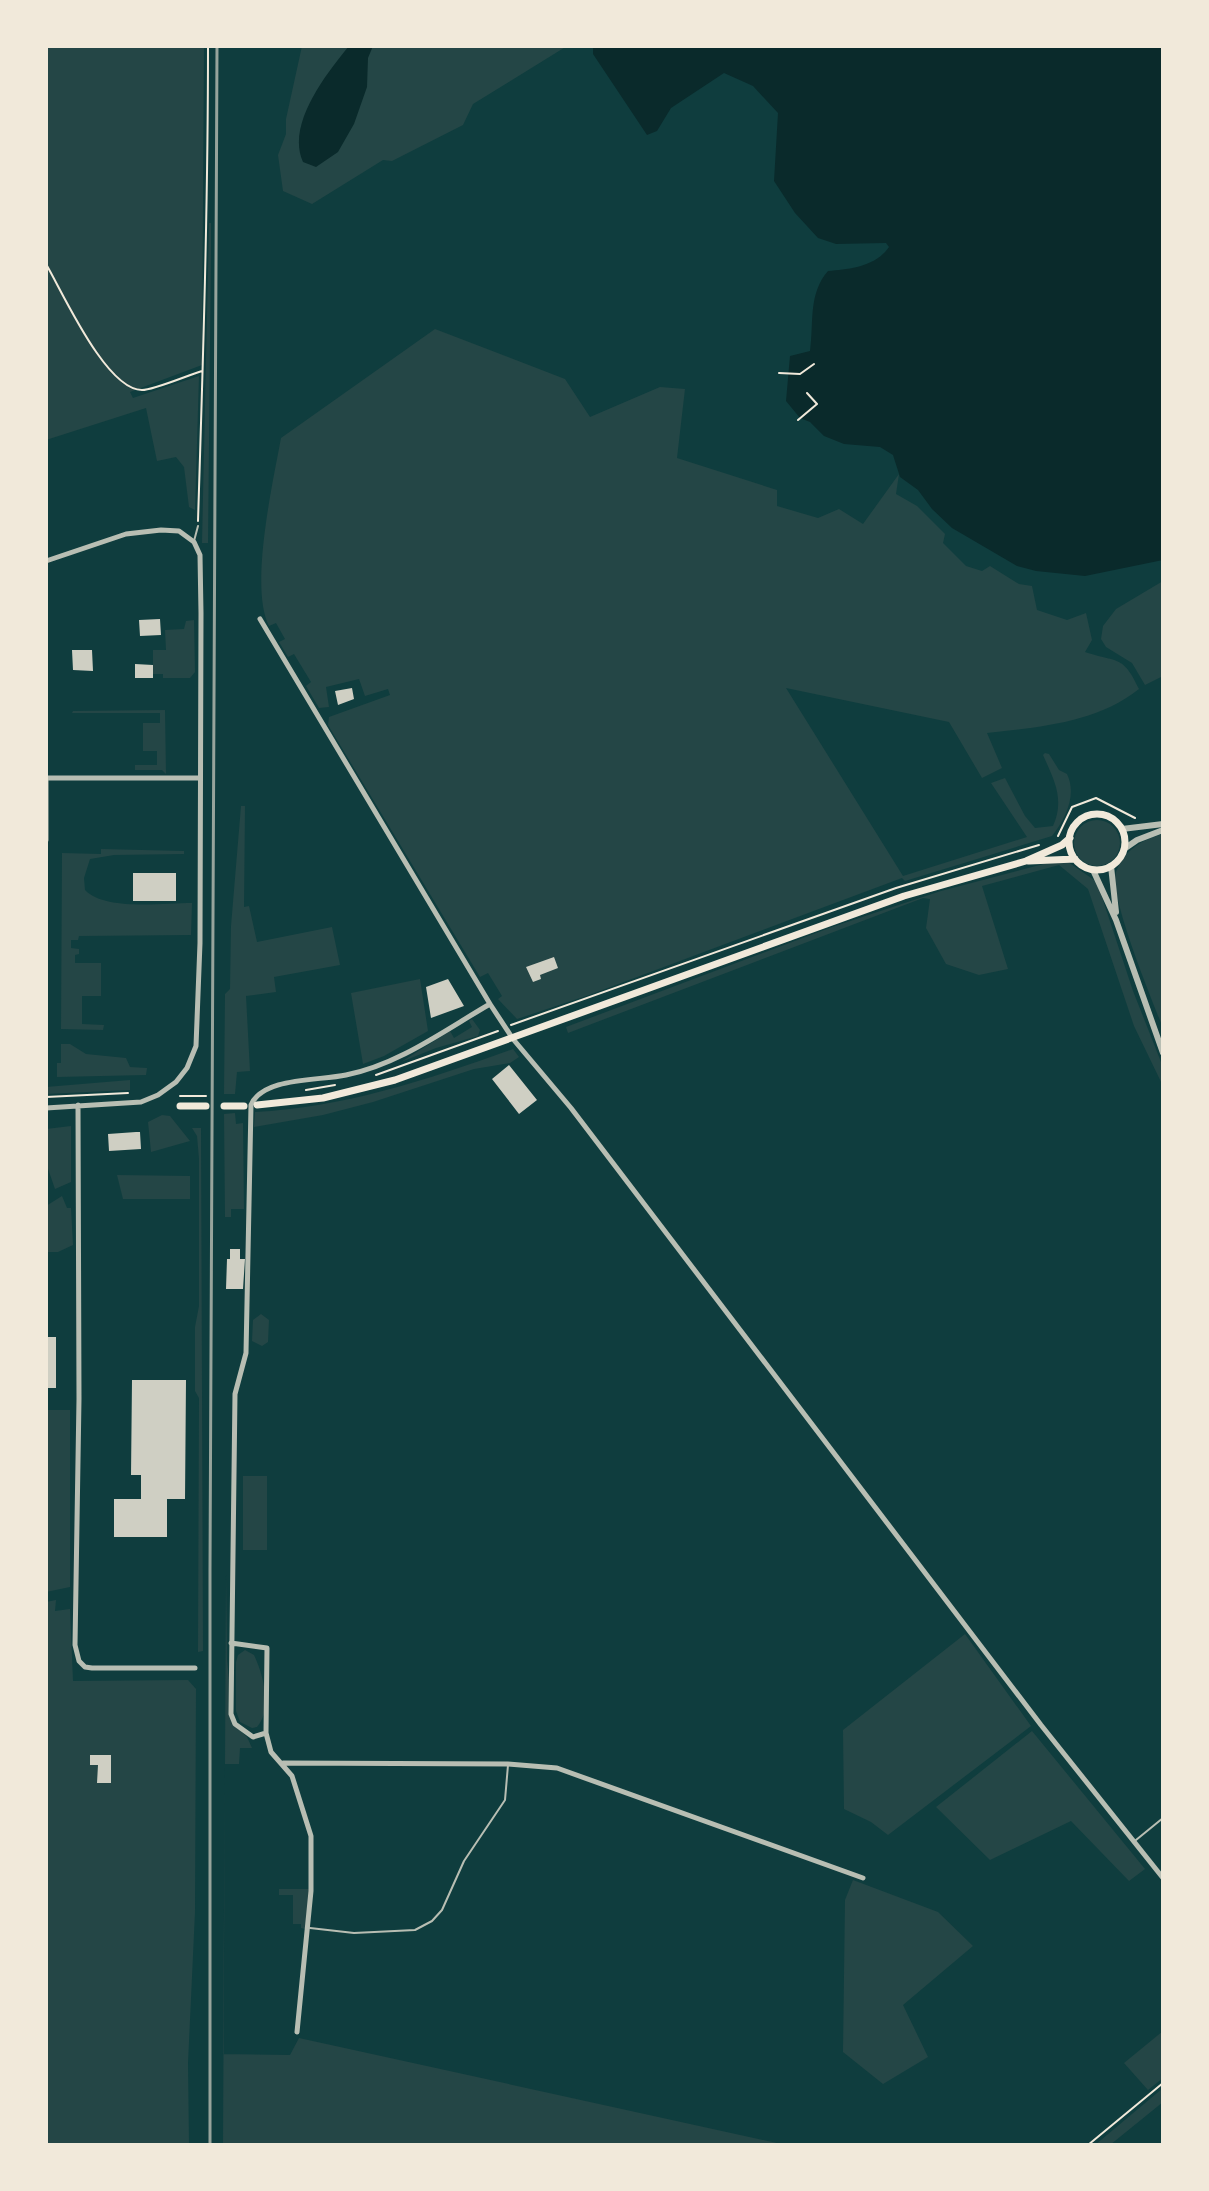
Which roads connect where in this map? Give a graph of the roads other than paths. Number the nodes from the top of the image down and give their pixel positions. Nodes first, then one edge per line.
1 (198, 526) road end
2 (194, 542) junction
3 (46, 561) edge
4 (260, 619) dead end
5 (46, 778) edge
6 (200, 778) junction
7 (1163, 827) edge
8 (1122, 829) junction
9 (1070, 838) junction
10 (46, 840) edge
11 (1124, 849) junction
12 (1075, 859) junction
13 (1026, 861) junction
14 (1111, 866) junction
15 (1093, 870) junction
16 (1116, 920) junction
17 (490, 1004) junction
18 (513, 1039) junction
19 (1163, 1053) edge
20 (78, 1105) junction
21 (257, 1105) dead end
22 (180, 1106) dead end
23 (206, 1106) dead end
24 (224, 1106) dead end
25 (46, 1108) edge
26 (246, 1109) junction
27 (231, 1643) junction
28 (195, 1668) dead end
29 (266, 1733) junction
30 (283, 1763) junction
31 (508, 1764) junction
32 (1163, 1818) edge
33 (1132, 1842) junction
34 (863, 1878) dead end
35 (1163, 1878) edge
36 (308, 1927) junction
37 (297, 2032) dead end

1 - 2 lane
2 - 3 street
2 - 6 street
4 - 17 street
5 - 6 street
5 - 10 street
6 - 20 street
7 - 8 street
7 - 11 street
8 - 9 main road
8 - 11 main road
9 - 12 main road
9 - 13 main road
11 - 14 main road
12 - 13 main road
12 - 15 main road
13 - 18 main road
14 - 15 main road
14 - 16 street
15 - 16 street
16 - 19 street
17 - 18 street
17 - 26 street
18 - 21 main road
18 - 33 street
20 - 25 street
20 - 28 street
22 - 23 main road
24 - 26 main road
26 - 27 street
27 - 29 street
27 - 29 street
29 - 30 street
30 - 31 street
30 - 36 street
31 - 34 street
31 - 36 lane
32 - 33 lane
33 - 35 street
36 - 37 street

